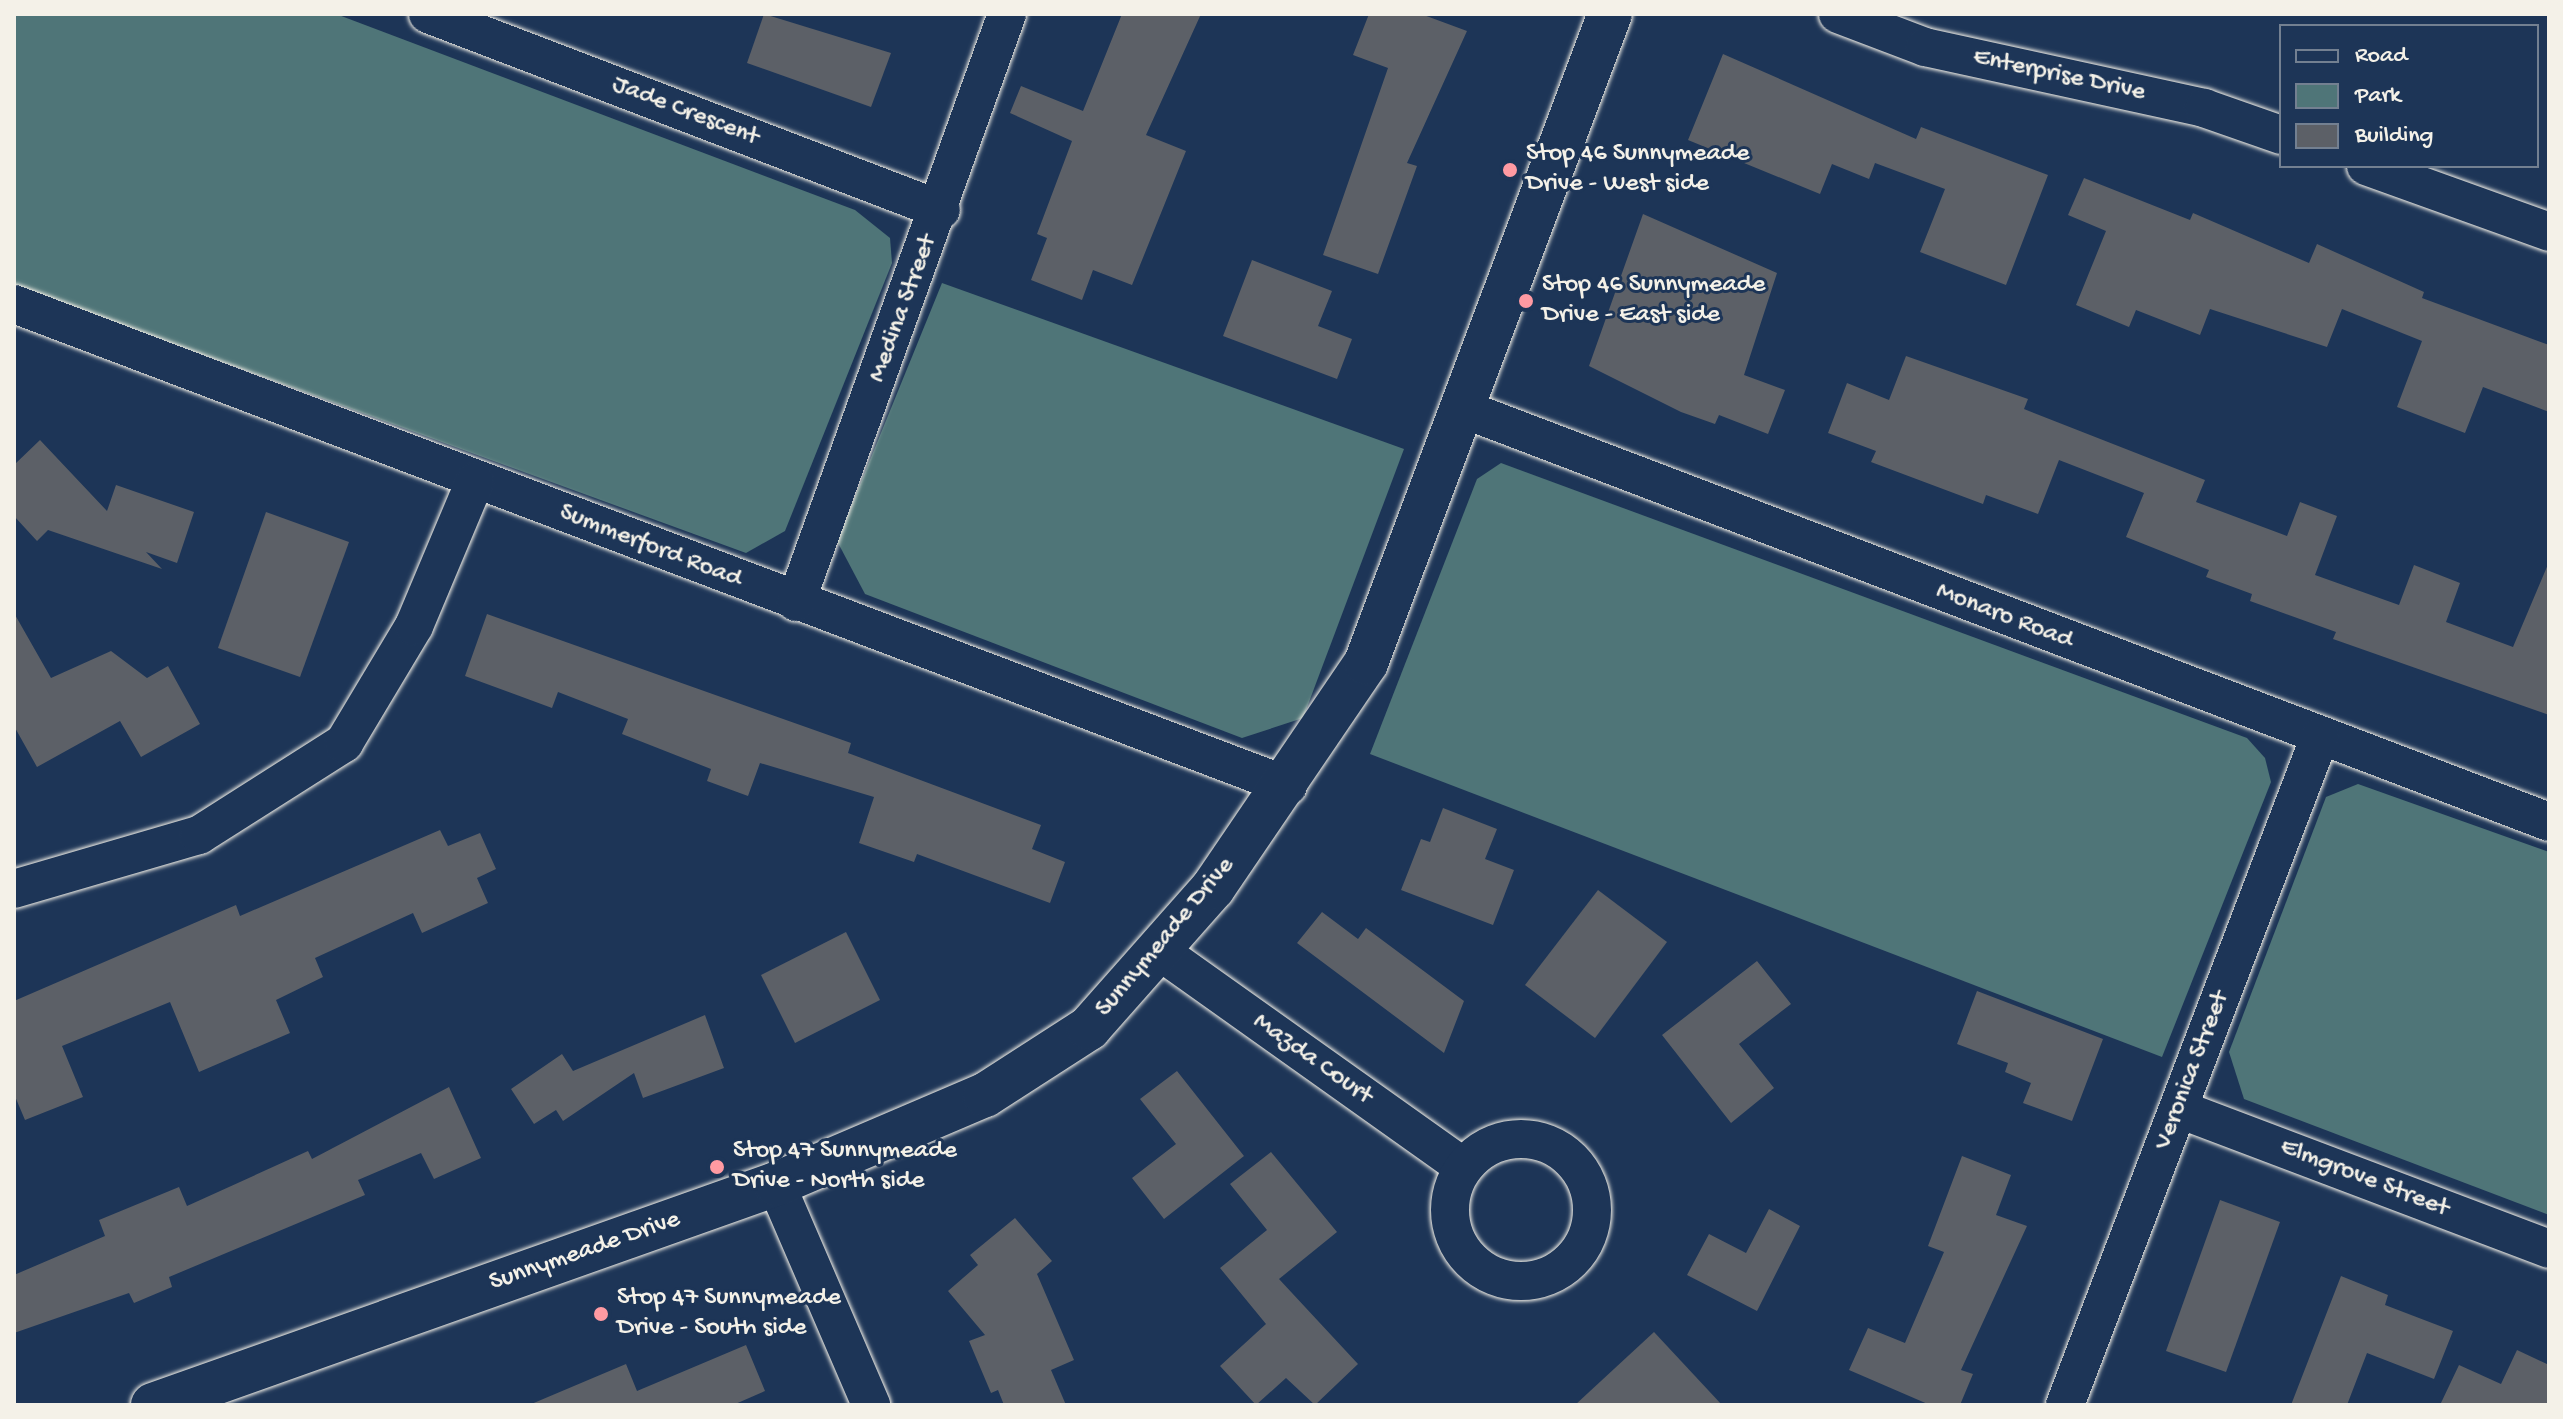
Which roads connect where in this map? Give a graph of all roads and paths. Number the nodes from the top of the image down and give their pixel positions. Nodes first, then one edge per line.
1 (428, 14) edge
2 (1007, 14) edge
3 (1610, 14) edge
4 (1838, 14) edge
5 (2279, 134) edge
6 (2372, 168) edge
7 (941, 210) junction
8 (2549, 232) edge
9 (14, 304) edge
10 (1461, 408) junction
11 (475, 481) junction
12 (796, 602) junction
13 (2320, 736) junction
14 (1288, 786) junction
15 (2549, 822) edge
16 (14, 889) edge
17 (1161, 952) junction
18 (2179, 1109) junction
19 (1463, 1167) dead end
20 (776, 1184) junction
21 (2549, 1249) edge
22 (153, 1405) edge
23 (871, 1405) edge
24 (2065, 1405) edge

1 - 7 street, Jade Crescent
2 - 7 street, Medina Street
3 - 10 street, Sunnymeade Drive
4 - 5 street, Enterprise Drive
6 - 8 street
7 - 12 street, Medina Street
9 - 11 street, Summerford Road
10 - 13 street, Monaro Road
10 - 14 street, Sunnymeade Drive
11 - 12 street, Summerford Road
11 - 16 street
12 - 14 street, Summerford Road
13 - 15 street, Monaro Road
13 - 18 street, Veronica Street
14 - 17 street, Sunnymeade Drive
17 - 19 street, Mazda Court
17 - 20 street, Sunnymeade Drive
18 - 21 street, Elmgrove Street
18 - 24 street, Veronica Street
20 - 22 street, Sunnymeade Drive
20 - 23 street

